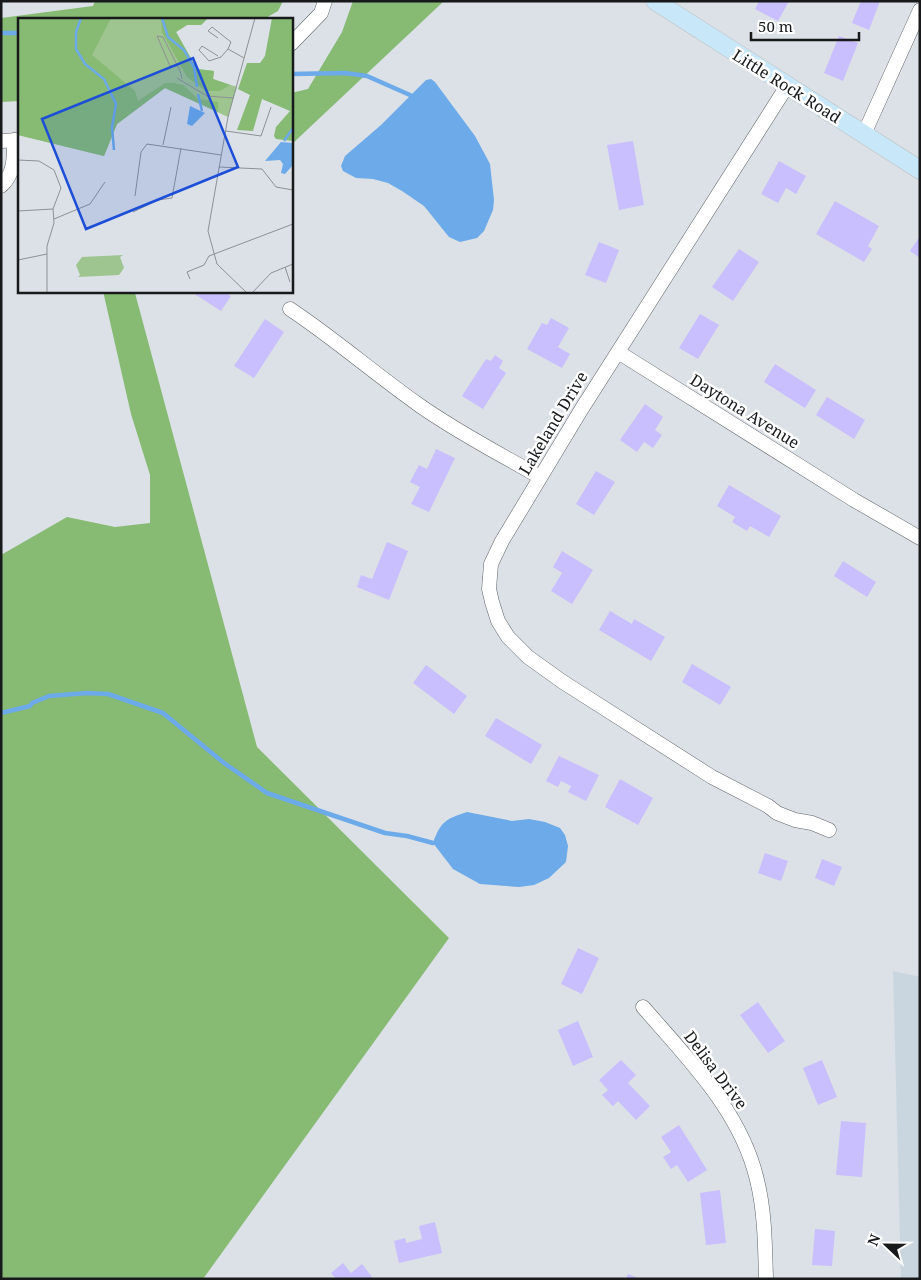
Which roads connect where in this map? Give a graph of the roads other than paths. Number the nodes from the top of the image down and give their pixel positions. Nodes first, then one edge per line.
1 (325, 1) edge
2 (655, 1) edge
3 (920, 10) edge
4 (292, 43) edge
5 (787, 86) junction
6 (864, 134) junction
7 (11, 140) edge
8 (920, 170) edge
9 (1, 186) edge
10 (290, 309) dead end
11 (618, 352) junction
12 (540, 477) junction
13 (920, 538) edge
14 (830, 830) dead end
15 (642, 1007) dead end
16 (766, 1279) edge

1 - 4 street
2 - 5 main road, Little Rock Road
3 - 6 street
5 - 6 main road, Little Rock Road
5 - 11 street, Lakeland Drive
6 - 8 main road, Little Rock Road
7 - 9 street
10 - 12 street
11 - 12 street, Lakeland Drive
11 - 13 street, Daytona Avenue
12 - 14 street, Lakeland Drive
15 - 16 street, Delisa Drive

